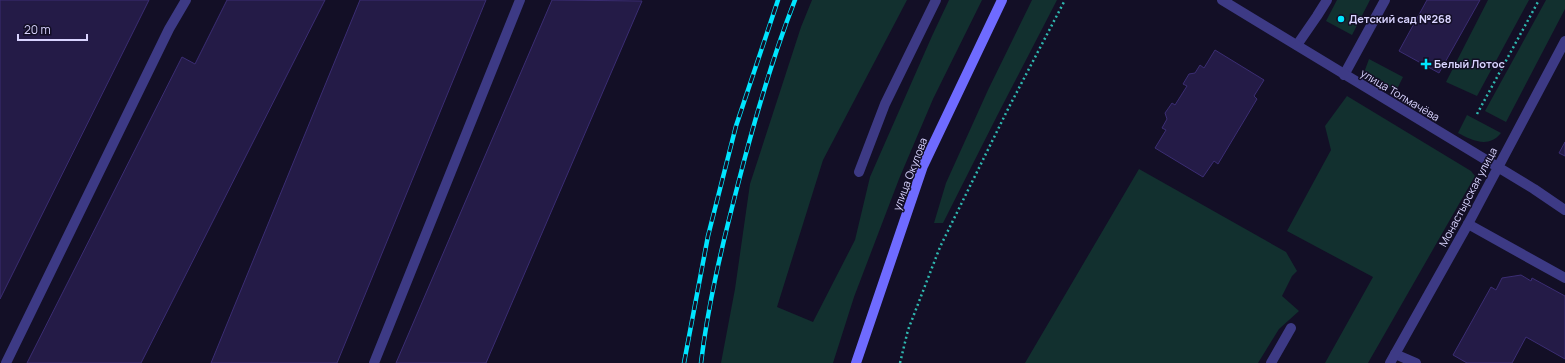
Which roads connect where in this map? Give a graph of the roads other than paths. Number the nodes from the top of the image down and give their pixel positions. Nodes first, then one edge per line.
1 (186, 0) edge
2 (520, 0) edge
3 (936, 0) edge
4 (1002, 0) edge
5 (1222, 0) edge
6 (1327, 0) edge
7 (1385, 0) edge
8 (1565, 41) edge
9 (1297, 45) junction
10 (1344, 75) junction
11 (1497, 168) junction
12 (859, 172) dead end
13 (1565, 210) edge
14 (1468, 224) junction
15 (1565, 278) edge
16 (1291, 328) dead end
17 (1392, 359) edge
18 (6, 363) edge
19 (374, 363) edge
20 (856, 363) edge
21 (1271, 363) edge
22 (1416, 363) edge

1 - 18 street
2 - 19 street
3 - 12 street
4 - 20 main road, улица Окулова
5 - 9 street, улица Толмачёва
6 - 9 street
7 - 10 street
8 - 11 street, Монастырская улица
9 - 10 street, улица Толмачёва
10 - 11 street, улица Толмачёва
11 - 13 street, улица Толмачёва
11 - 14 street, Монастырская улица
14 - 15 street
14 - 17 street, Монастырская улица
16 - 21 street
17 - 22 street

